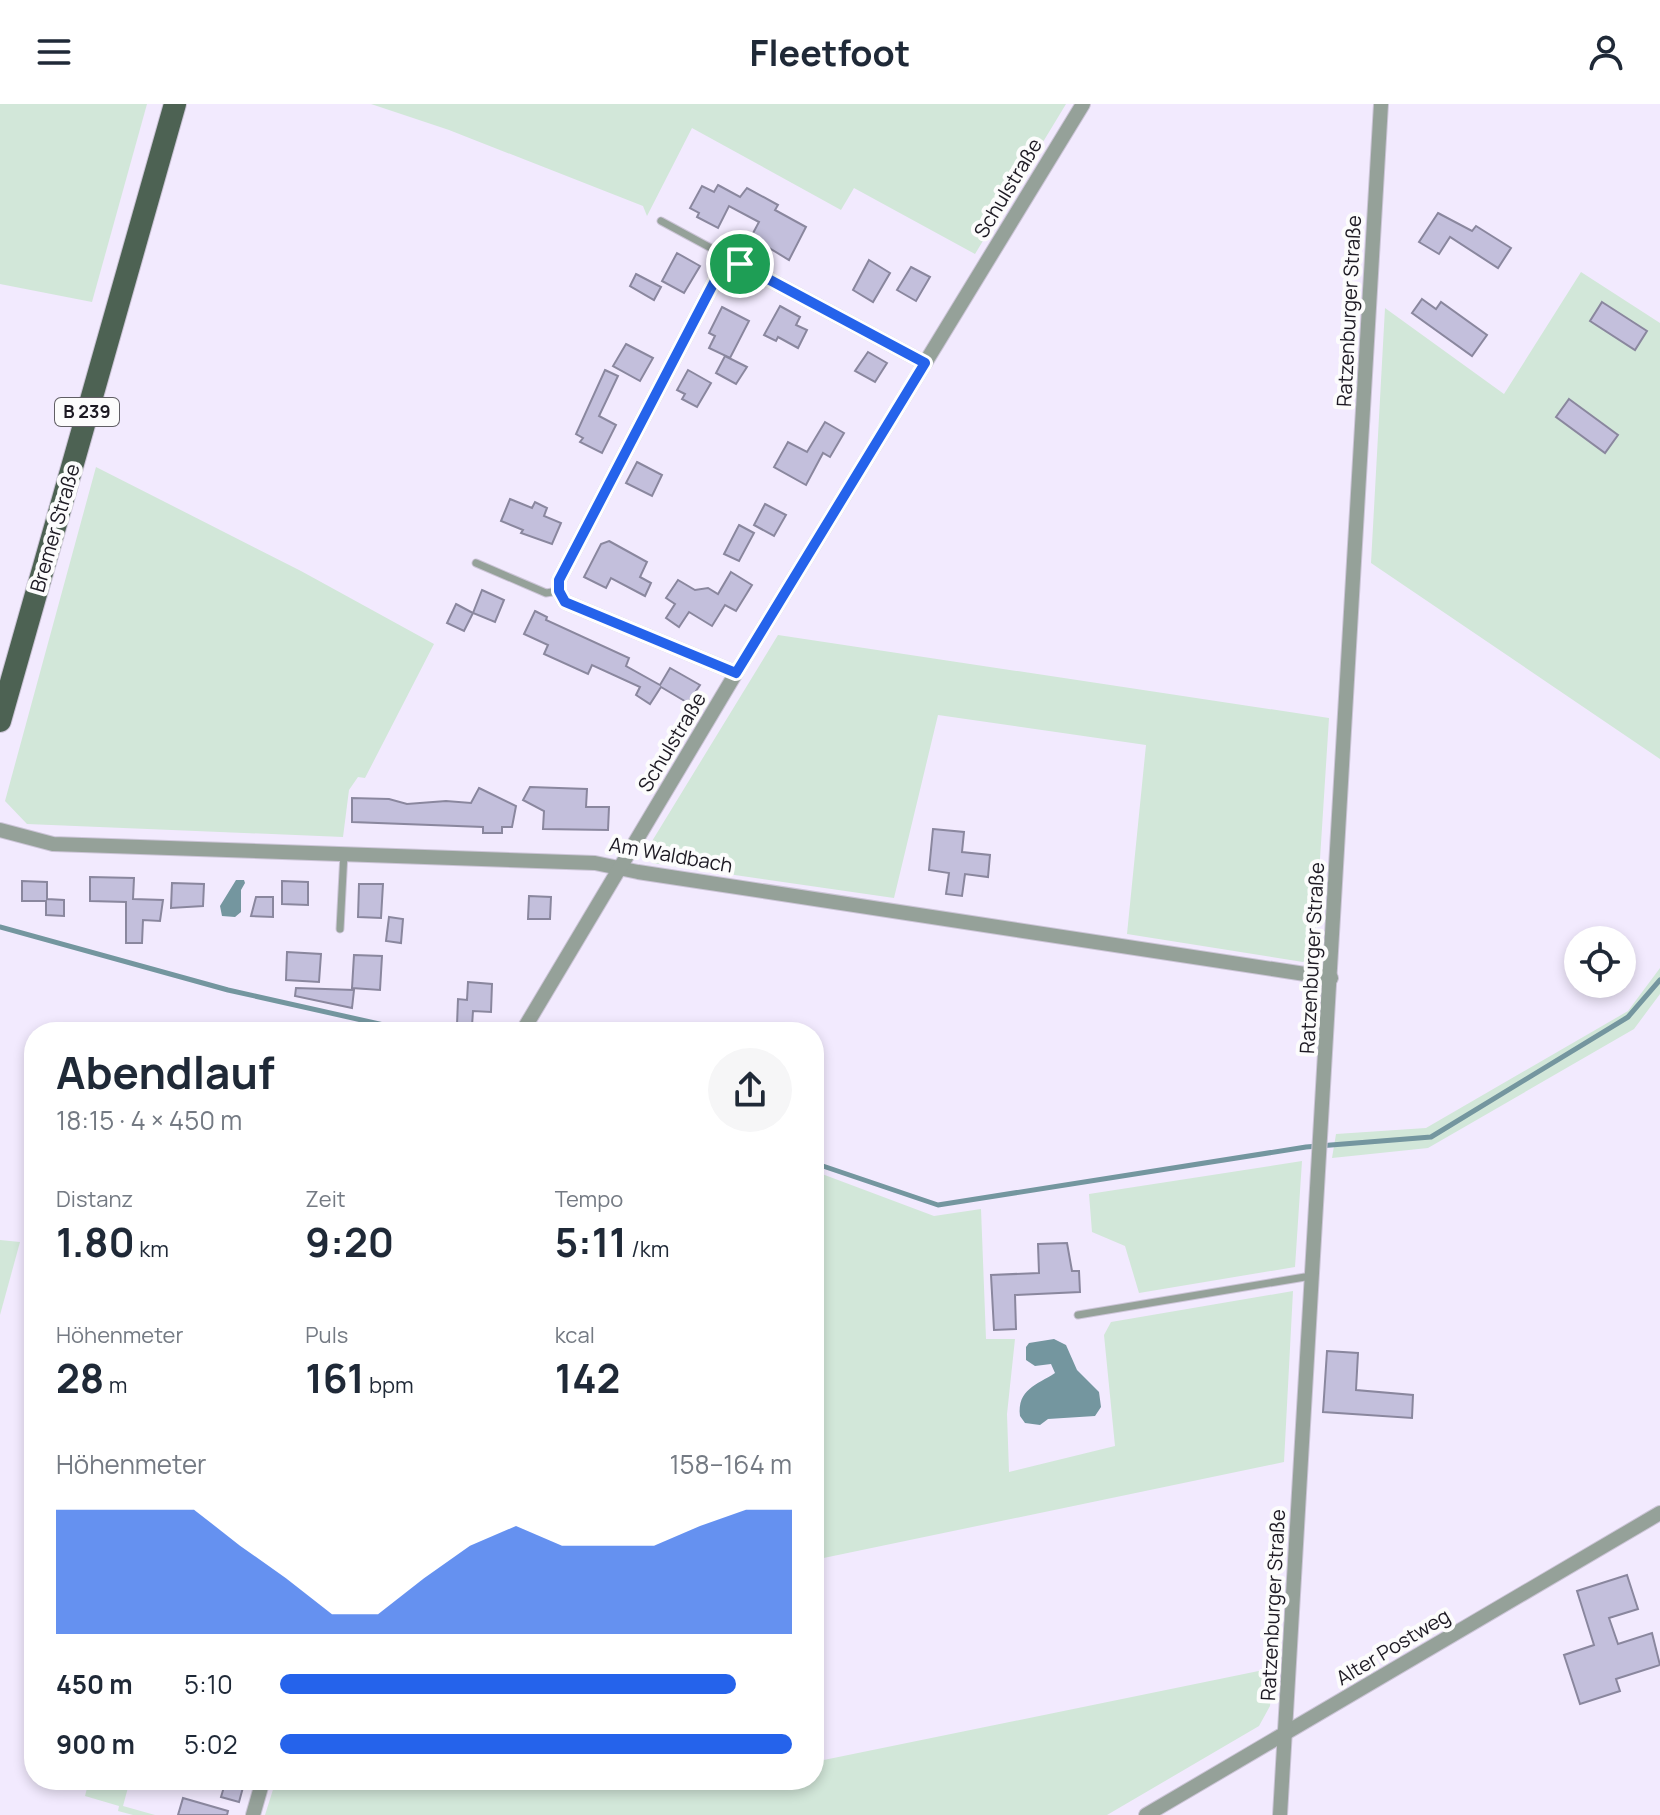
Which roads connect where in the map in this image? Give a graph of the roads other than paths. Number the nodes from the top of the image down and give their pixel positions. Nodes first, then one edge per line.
1 (175, 104) edge
2 (1083, 104) edge
3 (1381, 104) edge
4 (661, 221) dead end
5 (730, 263) junction
6 (925, 363) junction
7 (476, 563) dead end
8 (559, 591) junction
9 (736, 673) junction
10 (0, 721) edge
11 (0, 830) edge
12 (344, 853) junction
13 (621, 868) junction
14 (340, 929) dead end
15 (1331, 978) junction
16 (528, 1022) edge
17 (1313, 1276) junction
18 (1078, 1315) dead end
19 (1660, 1513) edge
20 (1285, 1734) junction
21 (260, 1790) edge
22 (253, 1815) edge
23 (1146, 1815) edge
24 (1280, 1815) edge

1 - 10 main road, Bremer Straße / B 239
2 - 6 street, Schulstraße
3 - 15 street, Ratzenburger Straße
4 - 5 lane
5 - 6 street
5 - 8 street
6 - 9 street, Schulstraße
7 - 8 lane
8 - 9 street
9 - 13 street, Schulstraße
11 - 12 street, Am Waldbach
12 - 13 street, Am Waldbach
12 - 14 lane
13 - 15 street, Am Waldbach
13 - 16 street, Schulstraße
15 - 17 street, Ratzenburger Straße
17 - 18 lane
17 - 20 street, Ratzenburger Straße
19 - 20 street, Alter Postweg
20 - 23 street, Alter Postweg
20 - 24 street, Ratzenburger Straße
21 - 22 street

